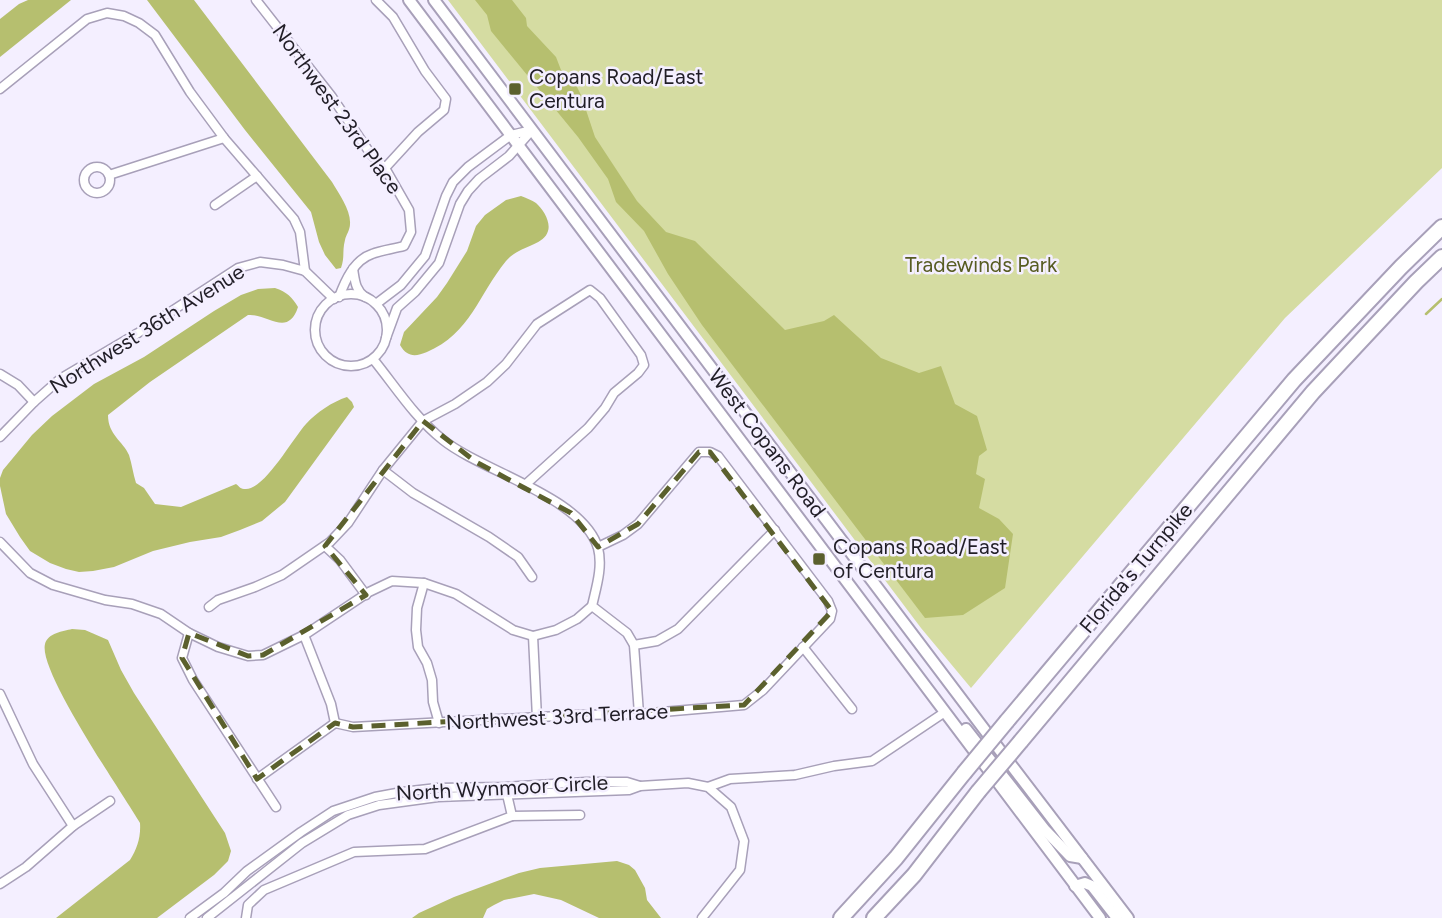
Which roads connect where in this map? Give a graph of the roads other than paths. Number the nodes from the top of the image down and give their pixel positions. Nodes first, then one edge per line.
1 (256, 0) edge
2 (376, 0) edge
3 (409, 0) edge
4 (434, 0) edge
5 (0, 89) edge
6 (532, 130) junction
7 (510, 135) junction
8 (224, 138) junction
9 (519, 146) junction
10 (385, 168) junction
11 (109, 176) dead end
12 (257, 176) junction
13 (453, 182) junction
14 (468, 191) junction
15 (215, 205) dead end
16 (1442, 227) edge
17 (1442, 257) edge
18 (415, 268) junction
19 (353, 269) junction
20 (305, 271) junction
21 (425, 279) junction
22 (336, 298) junction
23 (366, 298) junction
24 (376, 304) junction
25 (386, 338) junction
26 (373, 359) junction
27 (0, 374) edge
28 (34, 402) junction
29 (423, 421) junction
30 (0, 437) edge
31 (383, 470) junction
32 (525, 485) junction
33 (827, 521) junction
34 (775, 530) junction
35 (810, 533) junction
36 (0, 542) edge
37 (325, 546) junction
38 (598, 547) junction
39 (532, 578) dead end
40 (424, 583) junction
41 (366, 595) junction
42 (592, 606) junction
43 (209, 607) dead end
44 (189, 633) junction
45 (304, 635) junction
46 (534, 636) junction
47 (635, 645) junction
48 (803, 647) junction
49 (0, 694) edge
50 (852, 709) dead end
51 (945, 712) junction
52 (639, 714) junction
53 (537, 718) junction
54 (335, 723) junction
55 (439, 723) junction
56 (257, 779) junction
57 (708, 787) junction
58 (506, 791) junction
59 (110, 801) dead end
60 (276, 807) dead end
61 (580, 815) dead end
62 (512, 816) junction
63 (73, 826) junction
64 (1082, 858) junction
65 (247, 871) junction
66 (256, 879) junction
67 (0, 884) edge
68 (1075, 886) junction
69 (264, 890) junction
70 (190, 918) edge
71 (207, 918) edge
72 (246, 918) edge
73 (702, 918) edge
74 (841, 918) edge
75 (874, 918) edge
76 (1100, 918) edge
77 (1117, 918) edge
78 (1128, 918) edge

1 - 10 street, Northwest 23rd Place
2 - 10 street
3 - 7 main road, West Copans Road
4 - 6 main road, West Copans Road
5 - 8 street
6 - 7 street
6 - 9 street
6 - 33 main road, West Copans Road
7 - 9 main road, West Copans Road
7 - 13 street
8 - 11 street
8 - 12 street
9 - 14 street
9 - 35 main road, West Copans Road
10 - 19 street, Northwest 23rd Place
12 - 15 street
12 - 20 street
13 - 14 street
13 - 18 street
14 - 21 street
16 - 74 highway, Florida's Turnpike, bridge
17 - 75 highway, Florida's Turnpike, bridge
18 - 21 street
18 - 24 street
19 - 22 street
19 - 23 street
20 - 22 street
20 - 28 street, Northwest 36th Avenue
21 - 25 street
22 - 23 street
22 - 26 street
23 - 24 street
24 - 25 street
25 - 26 street
26 - 29 street
27 - 28 street
28 - 30 street, Northwest 36th Avenue
29 - 31 street
29 - 32 street
29 - 32 street
31 - 37 street
31 - 39 street
32 - 38 street
33 - 35 main road
33 - 64 main road, West Copans Road
34 - 38 street
34 - 47 street
34 - 48 street, Northwest 33rd Terrace
35 - 51 main road, West Copans Road
36 - 44 street
37 - 41 street
37 - 43 street
38 - 42 street
40 - 41 street
40 - 46 street
40 - 55 street
41 - 45 street
42 - 46 street
42 - 47 street
44 - 45 street
44 - 56 street
45 - 54 street
46 - 53 street
47 - 52 street
48 - 50 street
48 - 52 street, Northwest 33rd Terrace
49 - 63 street
51 - 57 street, North Wynmoor Circle
51 - 64 main road
51 - 68 main road, West Copans Road
52 - 53 street, Northwest 33rd Terrace
53 - 55 street, Northwest 33rd Terrace
54 - 55 street, Northwest 33rd Terrace
54 - 56 street
56 - 60 street
57 - 58 street, North Wynmoor Circle
57 - 73 street
58 - 62 street
58 - 65 street, North Wynmoor Circle
58 - 66 street, North Wynmoor Circle
59 - 63 street
61 - 62 street
62 - 69 street
63 - 67 street
64 - 78 main road, West Copans Road
65 - 66 street
65 - 70 street, North Wynmoor Circle
66 - 69 street
66 - 71 street, North Wynmoor Circle
68 - 76 main road, West Copans Road
68 - 77 main road
69 - 72 street

